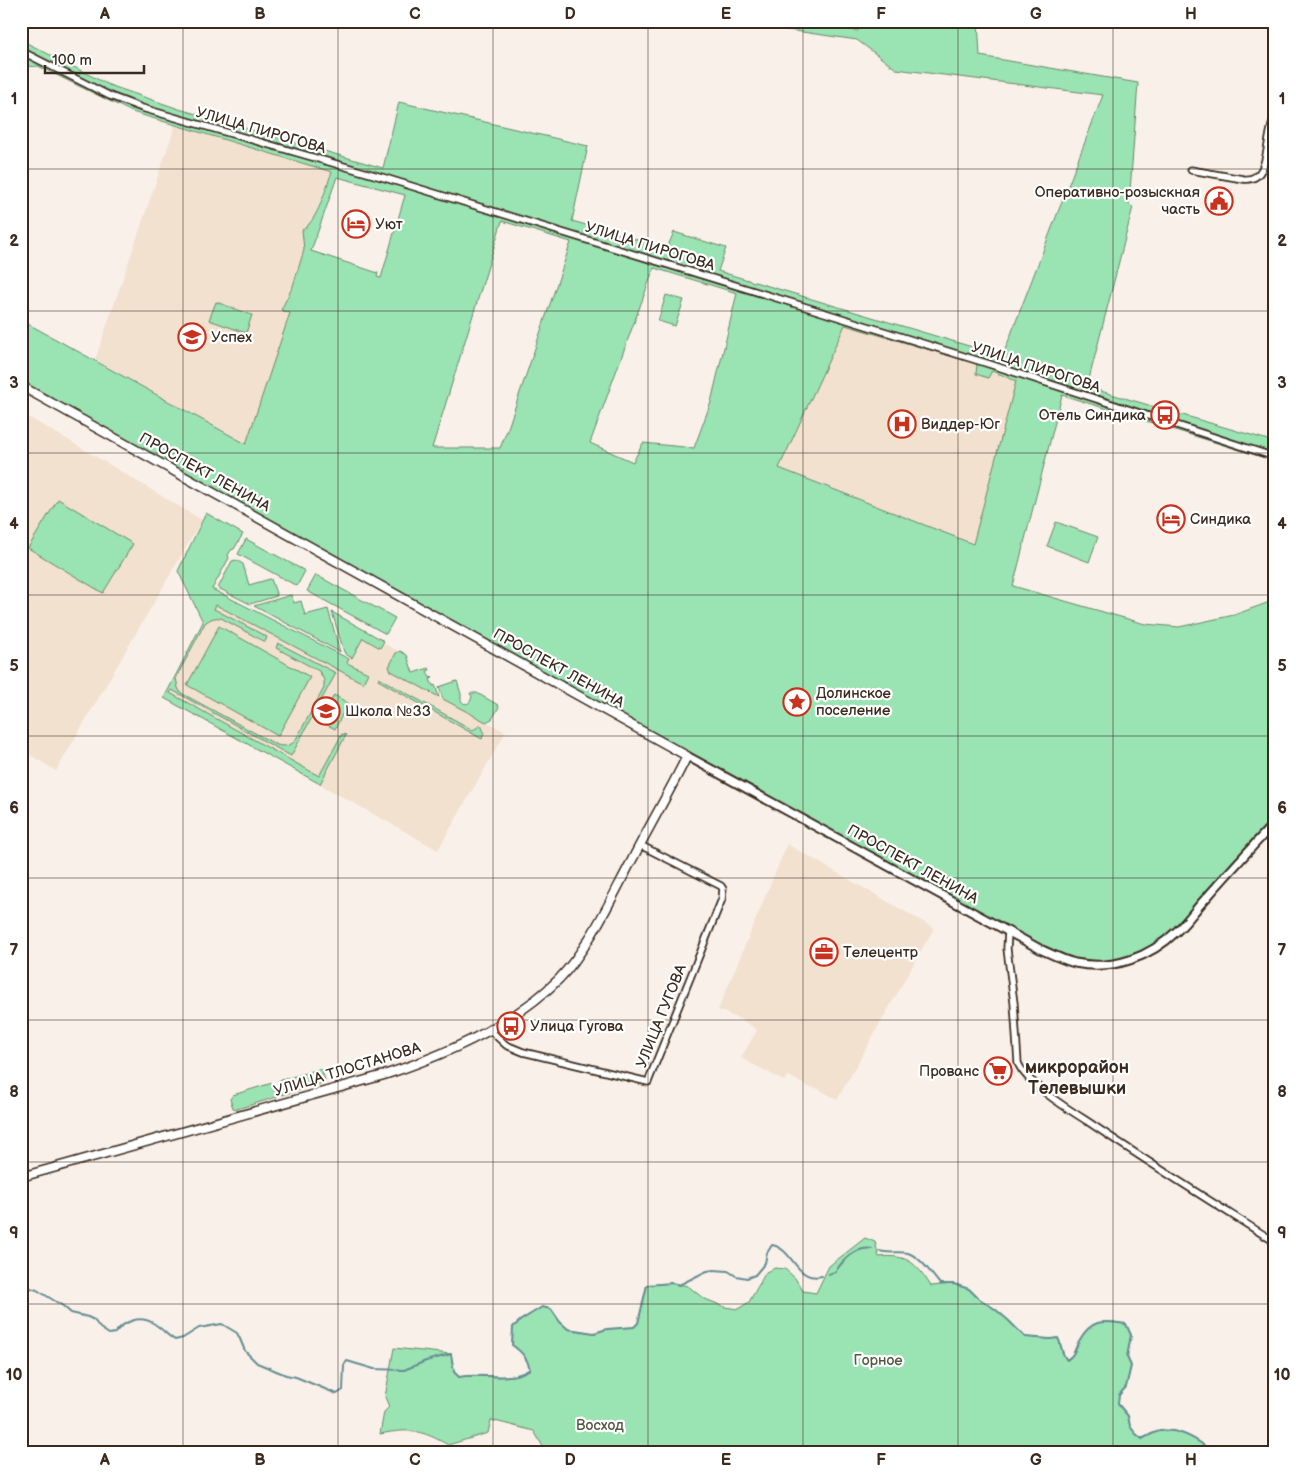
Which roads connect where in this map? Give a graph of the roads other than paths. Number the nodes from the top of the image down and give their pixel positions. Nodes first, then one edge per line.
1 (21, 51) edge
2 (1275, 118) edge
3 (1191, 170) dead end
4 (21, 386) edge
5 (1275, 457) edge
6 (687, 756) junction
7 (1275, 822) edge
8 (640, 845) junction
9 (1008, 931) junction
10 (490, 1030) junction
11 (21, 1177) edge
12 (1275, 1242) edge

1 - 5 street, УЛИЦА ПИРОГОВА
2 - 3 street
4 - 6 main road, ПРОСПЕКТ ЛЕНИНА
6 - 8 main road, УЛИЦА ТЛОСТАНОВА
6 - 9 street, ПРОСПЕКТ ЛЕНИНА
7 - 9 street, ПРОСПЕКТ ЛЕНИНА
8 - 10 main road, УЛИЦА ТЛОСТАНОВА
8 - 10 street, УЛИЦА ГУГОВА
9 - 12 street
10 - 11 main road, УЛИЦА ТЛОСТАНОВА

